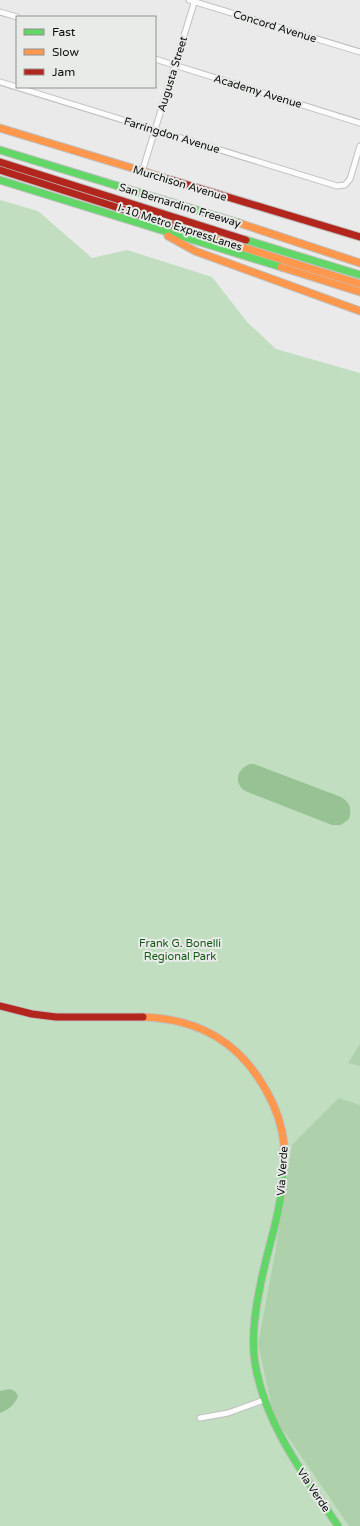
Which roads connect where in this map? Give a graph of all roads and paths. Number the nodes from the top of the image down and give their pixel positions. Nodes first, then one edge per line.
1 (193, 1) edge
2 (0, 12) edge
3 (16, 17) edge
4 (360, 52) edge
5 (156, 59) edge
6 (175, 65) junction
7 (0, 82) edge
8 (16, 87) edge
9 (19, 88) edge
10 (360, 123) edge
11 (0, 128) edge
12 (155, 130) junction
13 (360, 146) edge
14 (0, 150) edge
15 (0, 162) edge
16 (0, 170) edge
17 (142, 172) junction
18 (0, 180) edge
19 (151, 227) junction
20 (360, 236) edge
21 (360, 263) edge
22 (360, 275) edge
23 (360, 284) edge
24 (360, 292) edge
25 (360, 311) edge
26 (0, 1006) edge
27 (264, 1400) junction
28 (200, 1418) dead end
29 (338, 1526) edge

1 - 4 street, Concord Avenue
1 - 6 street, Augusta Street
2 - 3 street
5 - 6 street, Academy Avenue
6 - 10 street, Academy Avenue
6 - 12 street, Augusta Street
7 - 8 street, Farringdon Avenue
9 - 12 street, Farringdon Avenue
11 - 17 main road, Murchison Avenue
12 - 13 street, Farringdon Avenue
12 - 17 street, Augusta Street
14 - 21 main road, San Bernardino Freeway
15 - 22 main road, I-10 Metro ExpressLanes
16 - 23 main road, I-10 Metro ExpressLanes
17 - 20 main road, Murchison Avenue
18 - 19 main road
19 - 24 main road
19 - 25 main road
26 - 27 main road, Via Verde
27 - 28 street
27 - 29 main road, Via Verde

